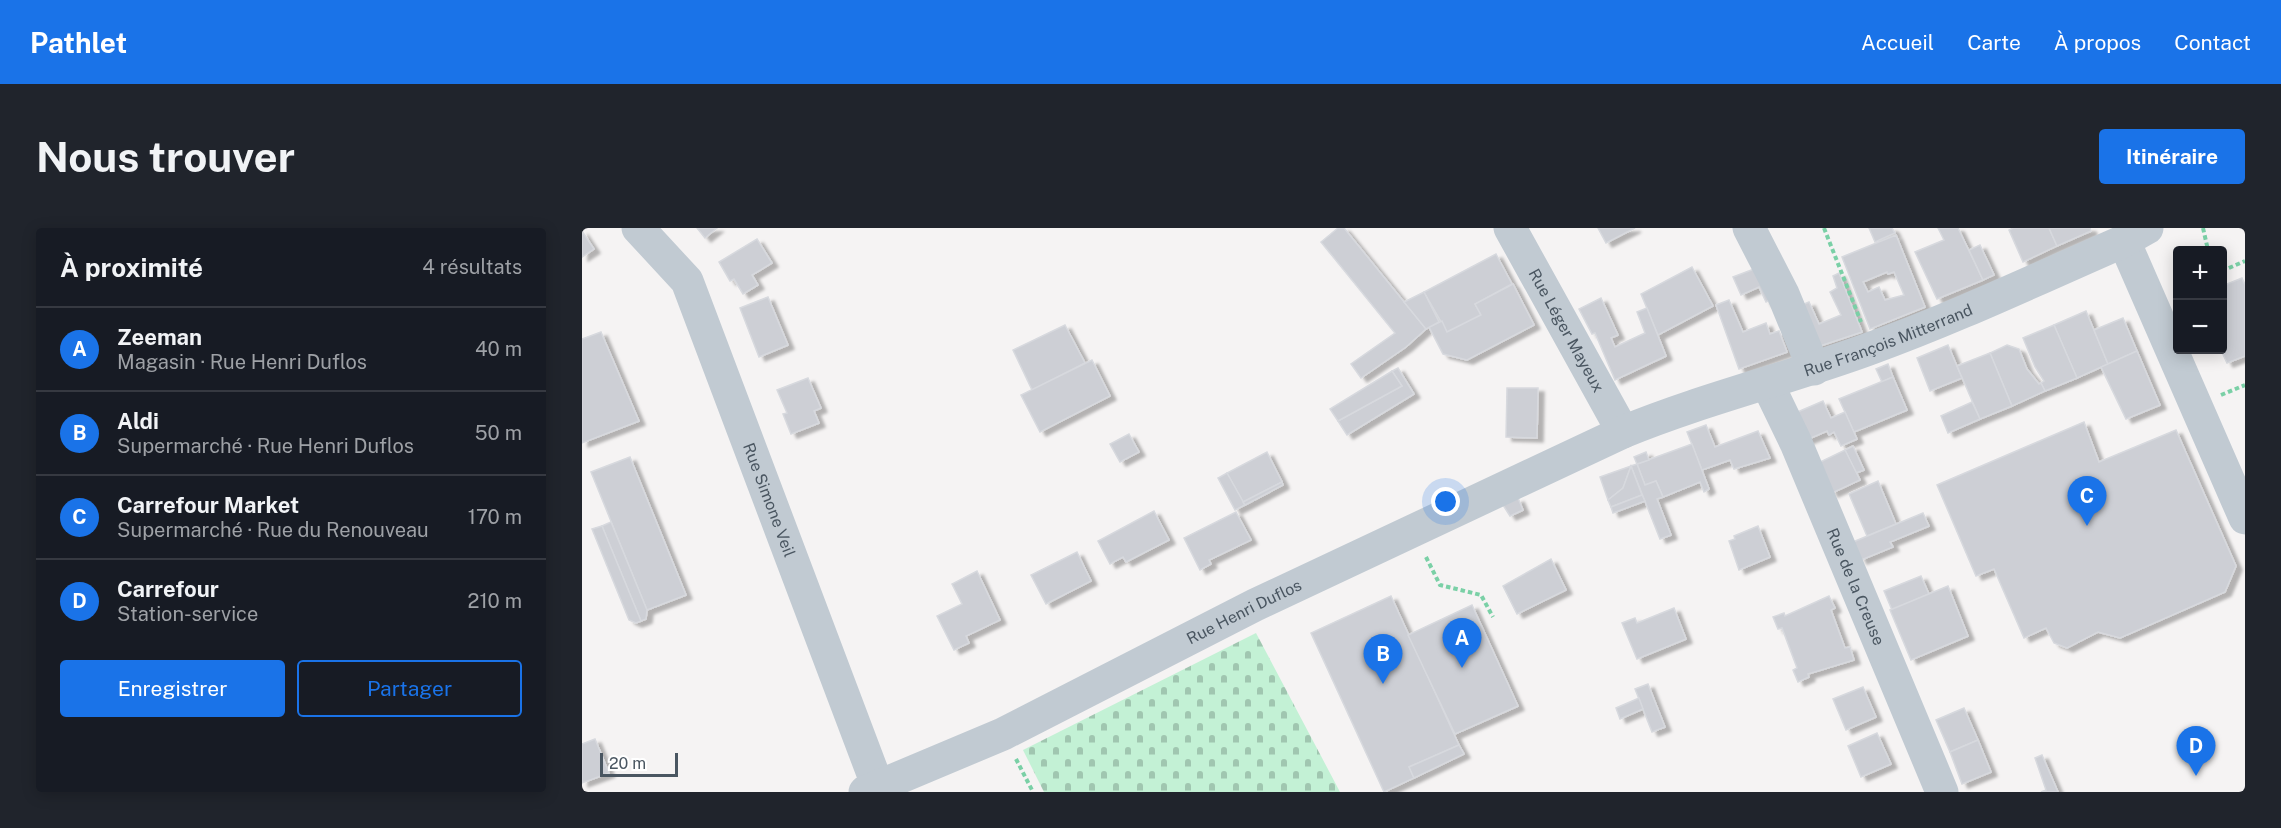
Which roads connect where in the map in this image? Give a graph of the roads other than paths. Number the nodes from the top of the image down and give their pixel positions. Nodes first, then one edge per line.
1 (638, 228) edge
2 (1510, 228) edge
3 (1749, 228) edge
4 (2136, 235) edge
5 (1814, 369) junction
6 (1768, 385) junction
7 (1623, 432) junction
8 (2245, 518) edge
9 (872, 789) edge
10 (1942, 792) edge

1 - 9 street, Rue Simone Veil
2 - 7 street, Rue Léger Mayeux
3 - 5 street
4 - 5 street, Rue François Mitterrand
4 - 8 street
5 - 6 street, Rue François Mitterrand
6 - 7 street, Rue François Mitterrand
6 - 10 street, Rue de la Creuse
7 - 9 street, Rue Henri Duflos

